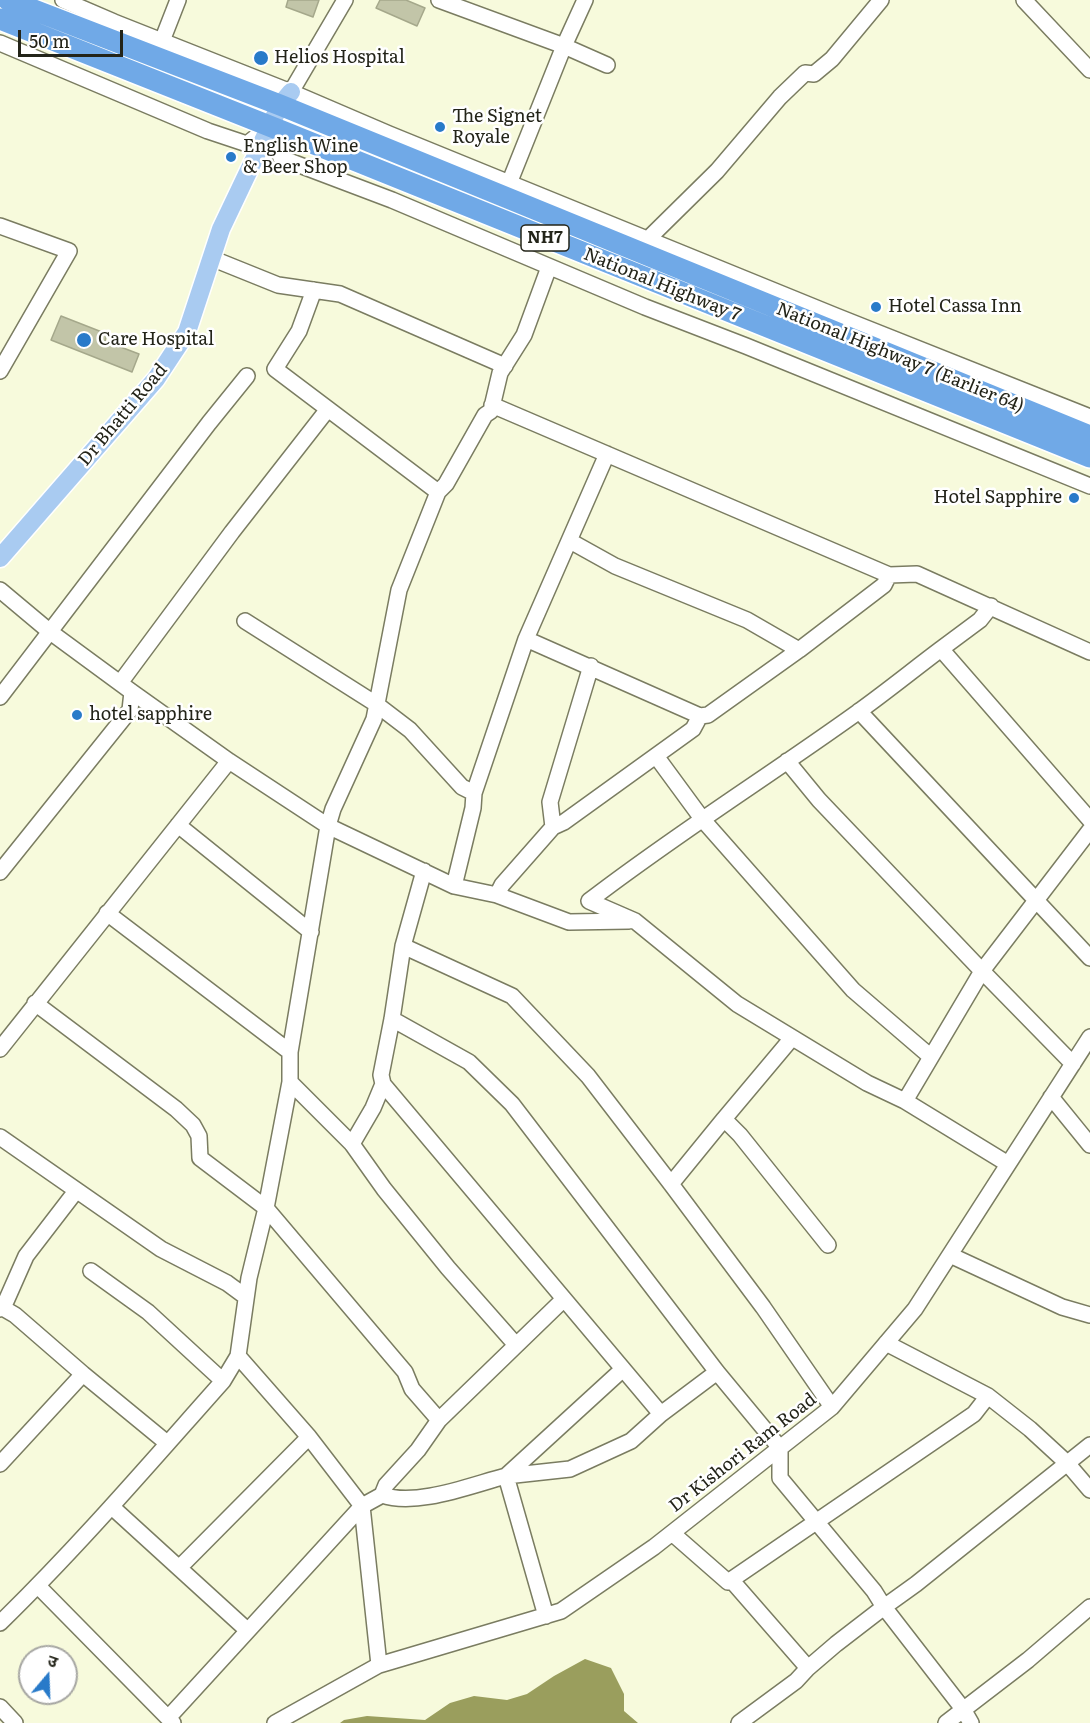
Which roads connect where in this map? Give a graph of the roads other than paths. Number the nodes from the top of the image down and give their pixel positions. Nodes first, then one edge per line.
1 (8, 0) edge
2 (63, 0) edge
3 (178, 0) edge
4 (345, 0) edge
5 (439, 0) edge
6 (585, 0) edge
7 (881, 0) edge
8 (1024, 0) edge
9 (0, 19) edge
10 (162, 41) junction
11 (0, 43) edge
12 (564, 46) junction
13 (606, 64) dead end
14 (1090, 70) edge
15 (286, 99) junction
16 (270, 126) junction
17 (507, 190) junction
18 (0, 226) edge
19 (648, 239) junction
20 (211, 258) junction
21 (549, 267) junction
22 (314, 290) junction
23 (505, 366) junction
24 (0, 371) edge
25 (247, 376) dead end
26 (492, 405) junction
27 (328, 410) junction
28 (1090, 417) edge
29 (1090, 436) edge
30 (607, 454) junction
31 (1090, 457) edge
32 (1090, 486) edge
33 (438, 492) junction
34 (570, 542) junction
35 (0, 558) edge
36 (889, 575) junction
37 (0, 590) edge
38 (991, 606) junction
39 (245, 621) dead end
40 (49, 631) junction
41 (526, 639) junction
42 (941, 649) junction
43 (799, 650) junction
44 (1090, 652) edge
45 (591, 666) junction
46 (126, 688) junction
47 (0, 697) edge
48 (376, 704) junction
49 (859, 711) junction
50 (700, 717) junction
51 (656, 756) junction
52 (229, 761) junction
53 (787, 761) junction
54 (474, 793) junction
55 (703, 820) junction
56 (1090, 820) edge
57 (178, 825) junction
58 (328, 826) junction
59 (553, 827) junction
60 (1090, 830) edge
61 (424, 871) junction
62 (0, 872) edge
63 (454, 886) junction
64 (497, 895) junction
65 (1037, 901) junction
66 (107, 913) junction
67 (635, 921) junction
68 (311, 932) junction
69 (403, 946) junction
70 (1090, 958) edge
71 (982, 971) junction
72 (35, 1003) junction
73 (392, 1019) junction
74 (1090, 1037) edge
75 (792, 1038) junction
76 (0, 1049) edge
77 (290, 1052) junction
78 (931, 1057) junction
79 (1073, 1064) junction
80 (290, 1082) junction
81 (383, 1084) junction
82 (1051, 1097) junction
83 (904, 1101) junction
84 (724, 1119) junction
85 (0, 1137) edge
86 (352, 1144) junction
87 (1090, 1145) edge
88 (1008, 1164) junction
89 (671, 1184) junction
90 (76, 1191) junction
91 (266, 1208) junction
92 (828, 1245) dead end
93 (950, 1255) junction
94 (90, 1271) dead end
95 (246, 1296) junction
96 (564, 1299) junction
97 (1, 1309) edge
98 (1090, 1316) edge
99 (885, 1344) junction
100 (516, 1345) junction
101 (238, 1356) junction
102 (623, 1369) junction
103 (717, 1372) junction
104 (83, 1374) junction
105 (223, 1380) junction
106 (988, 1396) junction
107 (832, 1407) junction
108 (662, 1414) junction
109 (439, 1420) junction
110 (309, 1437) junction
111 (167, 1443) junction
112 (1090, 1445) edge
113 (780, 1448) junction
114 (1067, 1463) junction
115 (0, 1464) edge
116 (506, 1476) junction
117 (1090, 1490) edge
118 (382, 1495) junction
119 (362, 1506) junction
120 (112, 1507) junction
121 (815, 1522) junction
122 (672, 1533) junction
123 (179, 1568) junction
124 (728, 1582) junction
125 (38, 1586) junction
126 (884, 1607) junction
127 (1090, 1607) edge
128 (546, 1616) junction
129 (0, 1623) edge
130 (247, 1630) junction
131 (379, 1665) junction
132 (808, 1668) junction
133 (0, 1707) edge
134 (963, 1709) junction
135 (171, 1720) edge
136 (15, 1723) edge
137 (275, 1723) edge
138 (739, 1723) edge
139 (945, 1723) edge
140 (971, 1723) edge

1 - 15 highway, National Highway 7 (Earlier 64) / NH7
2 - 10 street
3 - 10 street
4 - 15 street
5 - 12 street
6 - 12 street
7 - 19 street
8 - 14 street
9 - 16 highway, National Highway 7 / NH7
10 - 15 street
11 - 16 street
12 - 13 street
12 - 17 street
15 - 16 main road, Dr Bhatti Road
15 - 17 highway, National Highway 7 (Earlier 64) / NH7
16 - 20 main road, Dr Bhatti Road
16 - 21 street
16 - 31 highway, National Highway 7 / NH7
17 - 19 street
17 - 29 highway, National Highway 7 (Earlier 64) / NH7
18 - 24 street
19 - 28 street
20 - 22 street
20 - 35 main road, Dr Bhatti Road
21 - 23 street
21 - 32 street
22 - 23 street
22 - 27 street
23 - 26 street
25 - 40 street
26 - 30 street
26 - 33 street
27 - 33 street
27 - 46 street
30 - 34 street
30 - 36 street
33 - 48 street
34 - 41 street
34 - 43 street
36 - 38 street
36 - 43 street
37 - 40 street
38 - 42 street
38 - 44 street
39 - 48 street
40 - 46 street
40 - 47 street
41 - 45 street
41 - 54 street
42 - 49 street
42 - 56 street
43 - 50 street
45 - 50 street
45 - 59 street
46 - 52 street
46 - 62 street
48 - 54 street
48 - 58 street
49 - 53 street
49 - 65 street
50 - 51 street
51 - 55 street
51 - 59 street
52 - 57 street
52 - 58 street
53 - 55 street
53 - 71 street
54 - 63 street
55 - 67 street
55 - 78 street
57 - 66 street
57 - 68 street
58 - 61 street
58 - 68 street
59 - 64 street
60 - 65 street
61 - 63 street
61 - 69 street
63 - 64 street
64 - 67 street
65 - 70 street
65 - 71 street
66 - 72 street
66 - 77 street
67 - 75 street
68 - 77 street
69 - 73 street
69 - 89 street
71 - 78 street
71 - 79 street
72 - 76 street
72 - 91 street
73 - 81 street
73 - 103 street
74 - 79 street, Dr Kishori Ram Road
75 - 83 street
75 - 84 street
77 - 80 street
78 - 83 street
79 - 82 street, Dr Kishori Ram Road
80 - 86 street
80 - 91 street
81 - 86 street
81 - 96 street
82 - 87 street
82 - 88 street, Dr Kishori Ram Road
83 - 88 street
84 - 89 street
84 - 92 street
85 - 90 street
86 - 100 street
88 - 93 street, Dr Kishori Ram Road
89 - 107 street
90 - 95 street
90 - 97 street
91 - 95 street
91 - 109 street
93 - 98 street
93 - 99 street, Dr Kishori Ram Road
94 - 105 street
95 - 101 street
96 - 100 street
96 - 102 street
97 - 104 street
99 - 106 street
99 - 107 street, Dr Kishori Ram Road
100 - 109 street
101 - 105 street
101 - 110 street
102 - 108 street
102 - 116 street
103 - 108 street
103 - 113 street
104 - 111 street
104 - 115 street
105 - 111 street
106 - 114 street
106 - 121 street
107 - 113 street, Dr Kishori Ram Road
108 - 116 street
109 - 118 street
110 - 119 street
110 - 123 street
111 - 120 street
112 - 114 street
113 - 121 street
113 - 122 street, Dr Kishori Ram Road
114 - 117 street
114 - 126 street
116 - 118 street
116 - 128 street
118 - 119 street
119 - 130 street
119 - 131 street
120 - 123 street
120 - 125 street
121 - 124 street
121 - 126 street
122 - 124 street
122 - 128 street, Dr Kishori Ram Road
123 - 130 street
124 - 132 street
125 - 129 street
125 - 135 street
126 - 132 street
126 - 134 street
127 - 134 street
128 - 131 street, Dr Kishori Ram Road
130 - 135 street
131 - 137 street, Dr Kishori Ram Road
132 - 138 street
133 - 136 street
134 - 139 street
134 - 140 street

